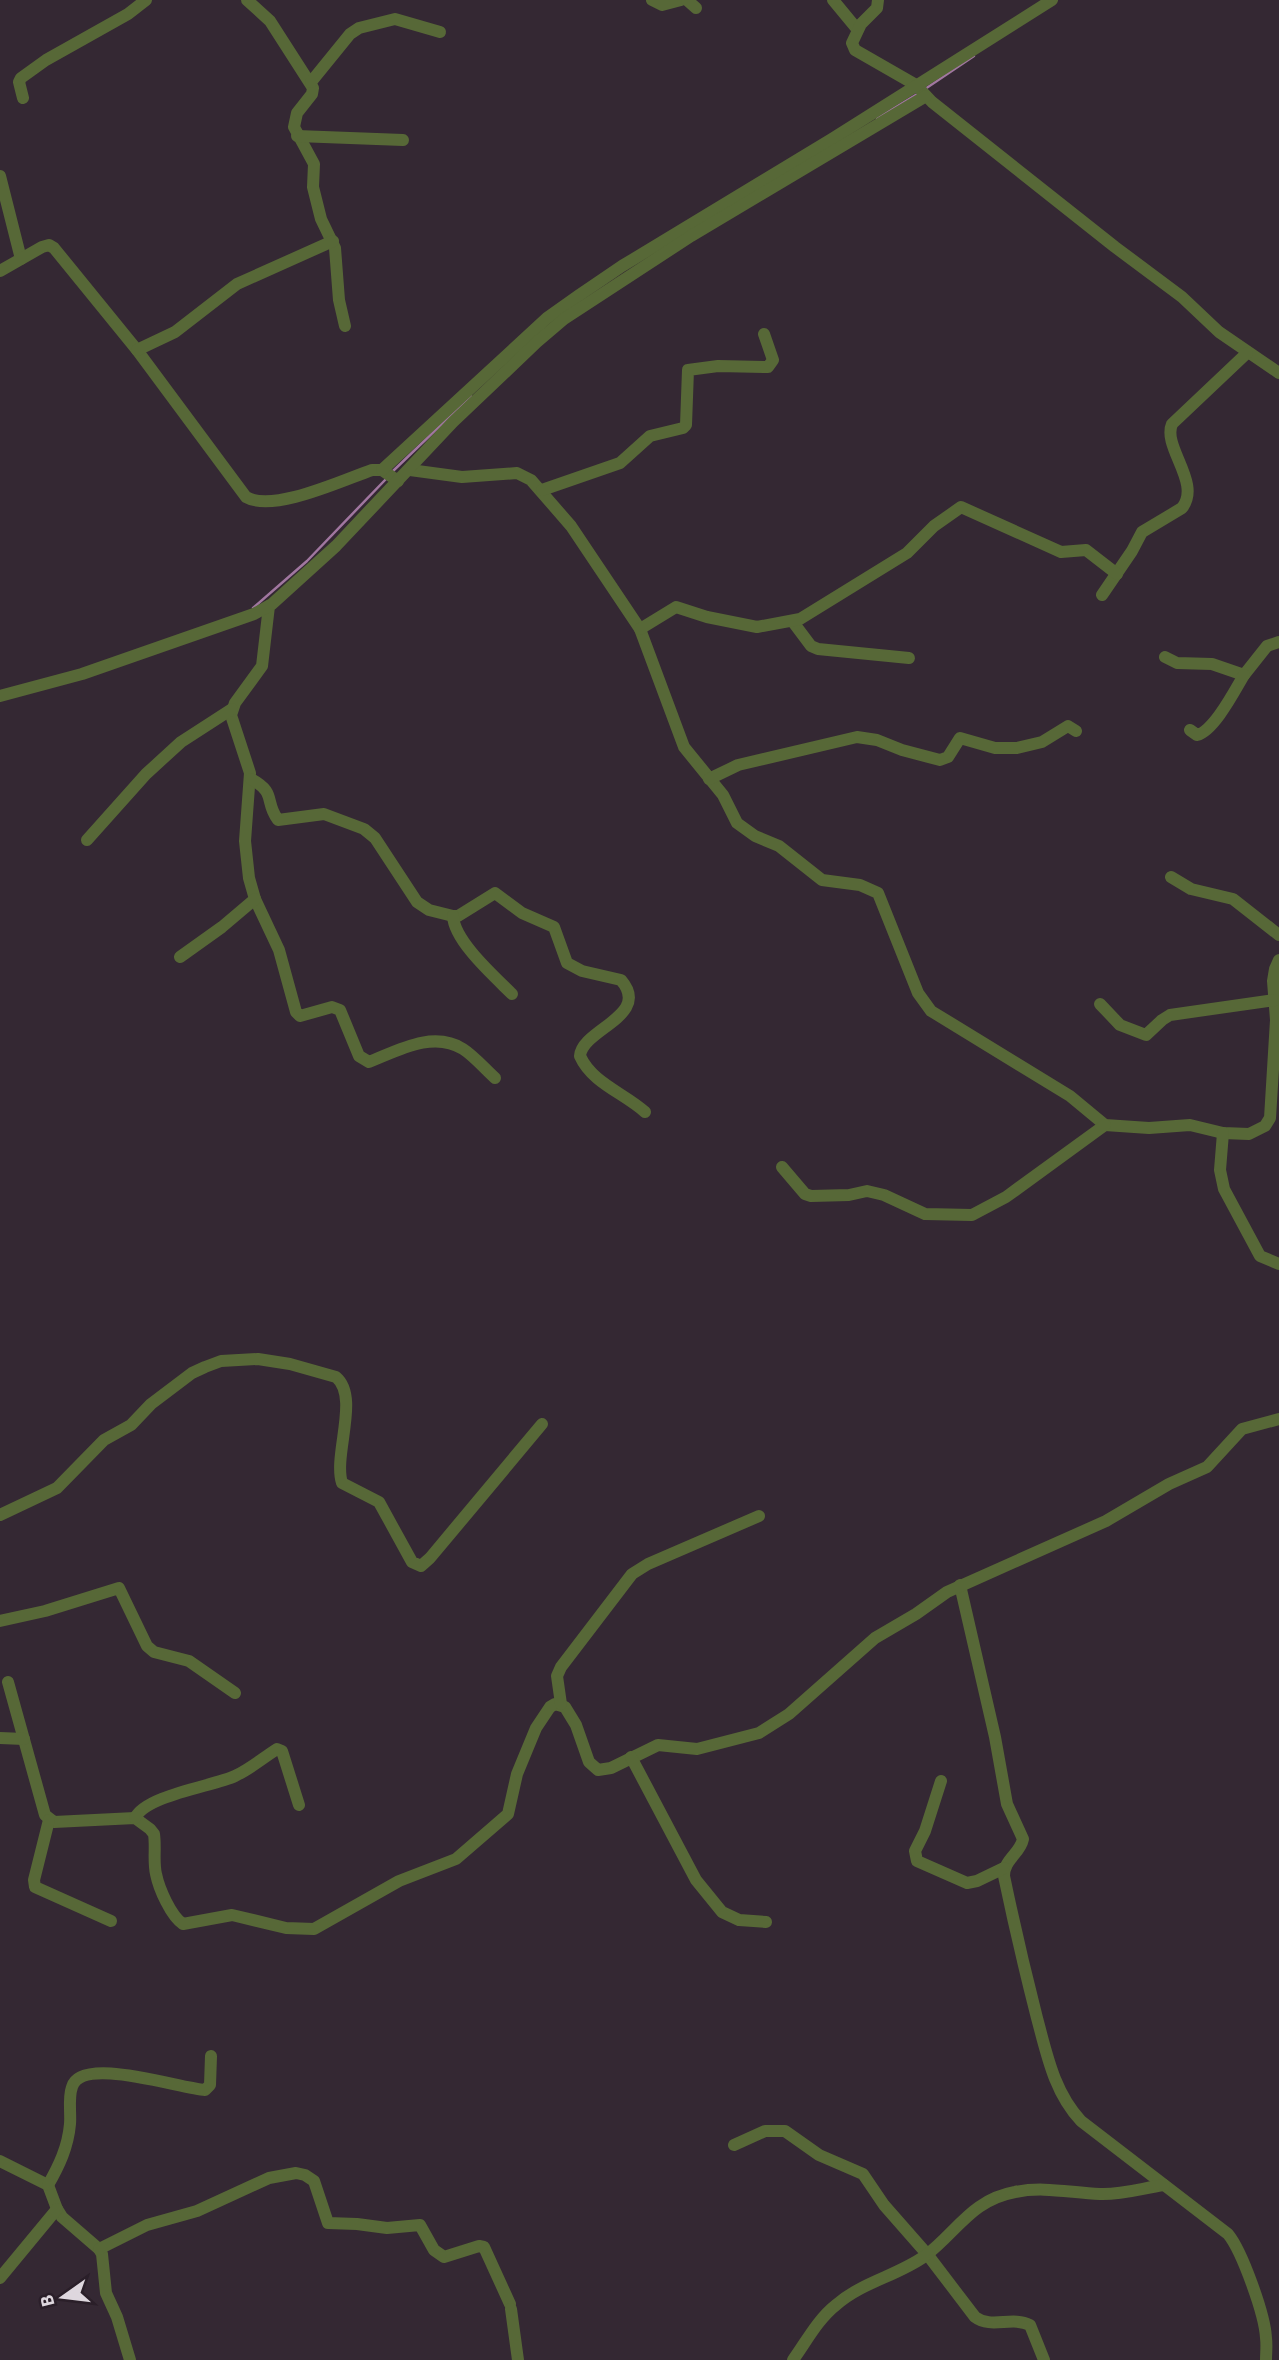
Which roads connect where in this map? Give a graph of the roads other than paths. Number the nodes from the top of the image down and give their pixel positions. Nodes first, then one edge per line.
1 (146, 0) edge
2 (247, 0) edge
3 (652, 0) edge
4 (681, 0) edge
5 (833, 0) edge
6 (878, 0) edge
7 (1052, 0) edge
8 (857, 29) junction
9 (440, 32) dead end
10 (311, 82) junction
11 (922, 91) junction
12 (23, 98) dead end
13 (297, 136) junction
14 (403, 140) dead end
15 (0, 176) edge
16 (333, 241) junction
17 (21, 259) junction
18 (0, 271) edge
19 (345, 326) dead end
20 (764, 334) dead end
21 (137, 350) junction
22 (1247, 353) junction
23 (1279, 373) edge
24 (410, 470) junction
25 (390, 475) junction
26 (542, 490) junction
27 (1117, 574) junction
28 (1102, 595) dead end
29 (269, 607) junction
30 (793, 622) junction
31 (640, 629) junction
32 (1279, 642) edge
33 (1165, 657) dead end
34 (909, 658) dead end
35 (1244, 675) junction
36 (0, 696) edge
37 (232, 709) junction
38 (1190, 730) dead end
39 (1076, 731) dead end
40 (251, 779) junction
41 (709, 779) junction
42 (87, 839) dead end
43 (1171, 877) dead end
44 (256, 899) junction
45 (453, 916) junction
46 (1279, 935) edge
47 (180, 957) dead end
48 (1279, 960) edge
49 (512, 994) dead end
50 (1275, 1000) junction
51 (1100, 1004) dead end
52 (495, 1078) dead end
53 (1275, 1109) edge
54 (645, 1112) dead end
55 (1105, 1125) junction
56 (1223, 1133) junction
57 (782, 1167) dead end
58 (1279, 1265) edge
59 (1279, 1419) edge
60 (542, 1424) dead end
61 (0, 1516) edge
62 (759, 1516) dead end
63 (960, 1586) junction
64 (0, 1621) edge
65 (8, 1682) dead end
66 (235, 1693) dead end
67 (561, 1704) junction
68 (0, 1738) edge
69 (24, 1738) junction
70 (631, 1757) junction
71 (941, 1781) dead end
72 (299, 1805) dead end
73 (135, 1818) junction
74 (49, 1820) junction
75 (1004, 1868) junction
76 (111, 1921) dead end
77 (766, 1922) dead end
78 (211, 2056) dead end
79 (734, 2145) dead end
80 (0, 2161) edge
81 (48, 2185) junction
82 (1164, 2185) junction
83 (57, 2209) junction
84 (99, 2249) junction
85 (927, 2254) junction
86 (0, 2278) edge
87 (1279, 2342) edge
88 (1266, 2354) edge
89 (130, 2360) edge
90 (518, 2360) edge
91 (793, 2360) edge
92 (1044, 2360) edge

1 - 12 street
2 - 10 street
3 - 4 street
5 - 8 street
6 - 8 street
7 - 11 street
8 - 11 street
9 - 10 street
10 - 13 street
11 - 22 street
11 - 24 street
11 - 25 street
13 - 14 street
13 - 16 street
15 - 17 street
16 - 19 street
16 - 21 street
17 - 18 street
17 - 21 street
20 - 26 street
21 - 25 street
22 - 23 street
22 - 27 street
24 - 25 street
24 - 26 street
25 - 29 street
26 - 31 street
27 - 28 street
27 - 30 street
29 - 36 street
29 - 37 street
30 - 31 street
30 - 34 street
31 - 41 street
32 - 35 street
33 - 35 street
35 - 38 street
37 - 40 street
37 - 42 street
39 - 41 street
40 - 44 street
40 - 45 street
41 - 55 street
43 - 46 street
44 - 47 street
44 - 52 street
45 - 49 street
45 - 54 street
48 - 50 street
50 - 51 street
50 - 53 street
53 - 56 street
55 - 56 street
55 - 57 street
56 - 58 street
59 - 63 street
60 - 61 street
62 - 67 street
63 - 70 street
63 - 75 street
64 - 66 street
65 - 69 street
67 - 70 street
67 - 73 street
68 - 69 street
69 - 74 street
70 - 77 street
71 - 75 street
72 - 73 street
73 - 74 street
74 - 76 street
75 - 82 street
78 - 81 street
79 - 85 street
80 - 81 street
81 - 83 street
82 - 85 street
82 - 88 street
83 - 84 street
83 - 86 street
84 - 89 street
84 - 90 street
85 - 91 street
85 - 92 street
87 - 88 street

